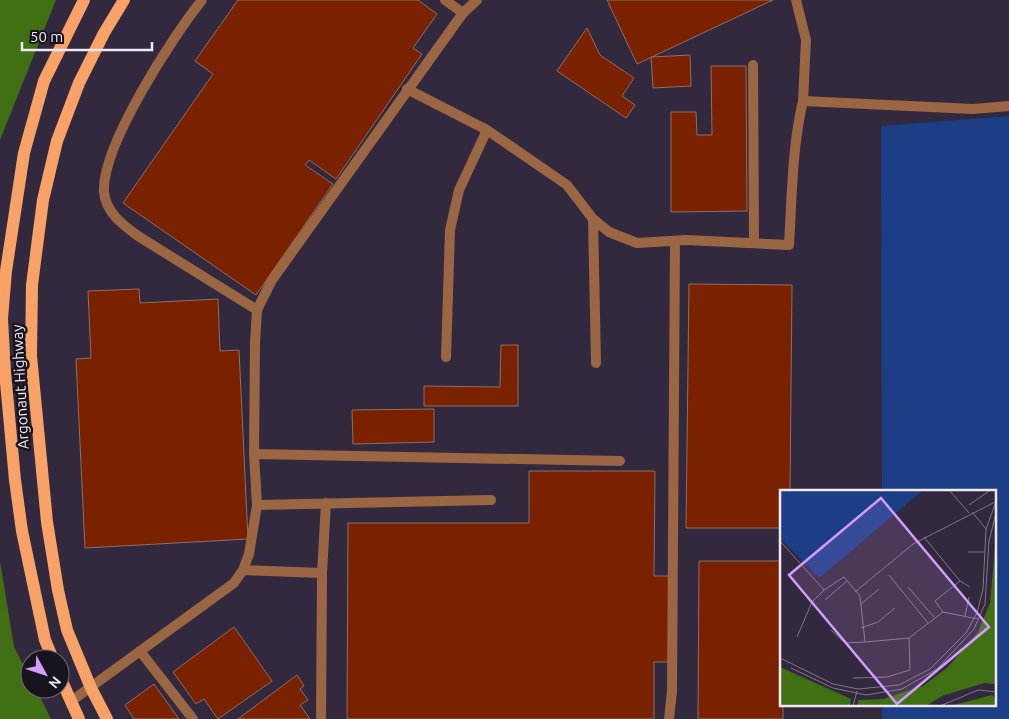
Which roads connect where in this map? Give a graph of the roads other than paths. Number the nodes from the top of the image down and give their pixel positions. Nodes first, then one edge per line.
1 (84, 0) edge
2 (124, 0) edge
3 (202, 0) edge
4 (445, 0) edge
5 (478, 0) edge
6 (796, 0) edge
7 (462, 13) junction
8 (753, 65) dead end
9 (407, 89) junction
10 (803, 100) junction
11 (1009, 106) edge
12 (487, 130) junction
13 (593, 219) junction
14 (675, 241) junction
15 (754, 243) junction
16 (258, 310) junction
17 (446, 357) dead end
18 (596, 363) dead end
19 (254, 454) junction
20 (620, 461) dead end
21 (490, 500) dead end
22 (326, 503) junction
23 (256, 505) junction
24 (243, 570) junction
25 (322, 573) junction
26 (49, 649) edge
27 (140, 651) junction
28 (91, 688) junction
29 (69, 699) edge
30 (70, 702) junction
31 (79, 719) edge
32 (107, 719) edge
33 (193, 719) edge
34 (321, 719) edge
35 (669, 719) edge

1 - 26 main road, Argonaut Highway
2 - 28 main road, Argonaut Highway
3 - 16 street
4 - 7 street
5 - 7 street
6 - 10 street
7 - 9 street
8 - 15 street
9 - 12 street
9 - 16 street
10 - 11 street
10 - 15 street
12 - 13 street
12 - 17 street
13 - 14 street
13 - 18 street
14 - 15 street
14 - 35 street
16 - 19 street
19 - 20 street
19 - 23 street
21 - 22 street
22 - 23 street
22 - 25 street
23 - 24 street
24 - 25 street
24 - 27 street
25 - 34 street
27 - 28 street
27 - 33 street
28 - 30 street
28 - 32 main road, Argonaut Highway
29 - 30 main road
30 - 31 main road

